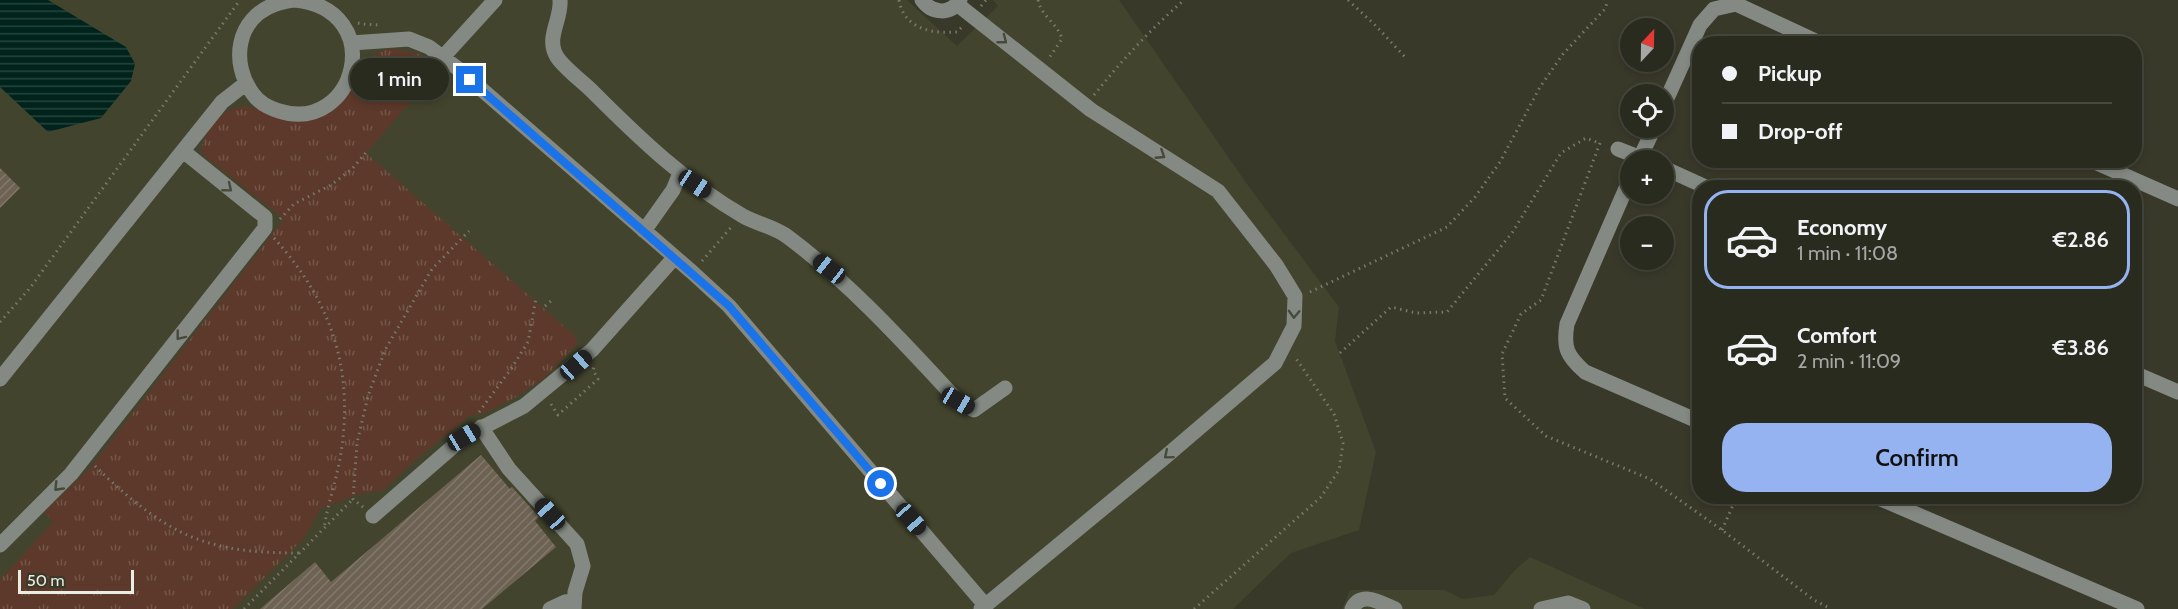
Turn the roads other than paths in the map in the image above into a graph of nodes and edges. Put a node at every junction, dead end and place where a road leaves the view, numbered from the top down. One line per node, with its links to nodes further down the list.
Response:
1 (294, 0): 8 (street); 11 (street)
2 (495, 0): 10 (street)
3 (560, 0): 15 (street)
4 (922, 0): 5 (street)
5 (959, 2): 34 (street, one-way to 34)
6 (1695, 36): 7 (street)
7 (1805, 36)
8 (351, 43): 10 (street); 11 (street)
9 (1692, 43): 12 (street)
10 (443, 57): 22 (street)
11 (245, 84): 13 (street)
12 (1673, 84)
13 (183, 151): 25 (street); 32 (street, one-way to 32)
14 (2108, 168): 17 (street)
15 (680, 173): 22 (street); 26 (street)
16 (1674, 173): 18 (street)
17 (2135, 180)
18 (1692, 181)
19 (2142, 183): 20 (street)
20 (2178, 199)
21 (1620, 202): 28 (street)
22 (644, 231): 23 (street)
23 (674, 258): 29 (street); 34 (street)
24 (2142, 376): 27 (street)
25 (0, 379)
26 (1005, 388)
27 (2178, 392)
28 (1692, 419)
29 (479, 421): 31 (street); 33 (street)
30 (1893, 504): 40 (street)
31 (373, 516)
32 (0, 545)
33 (574, 605): 36 (street)
34 (983, 607)
35 (1547, 608): 39 (street)
36 (550, 609)
37 (1352, 609): 38 (street)
38 (1395, 609)
39 (1582, 609)
40 (2137, 609)

